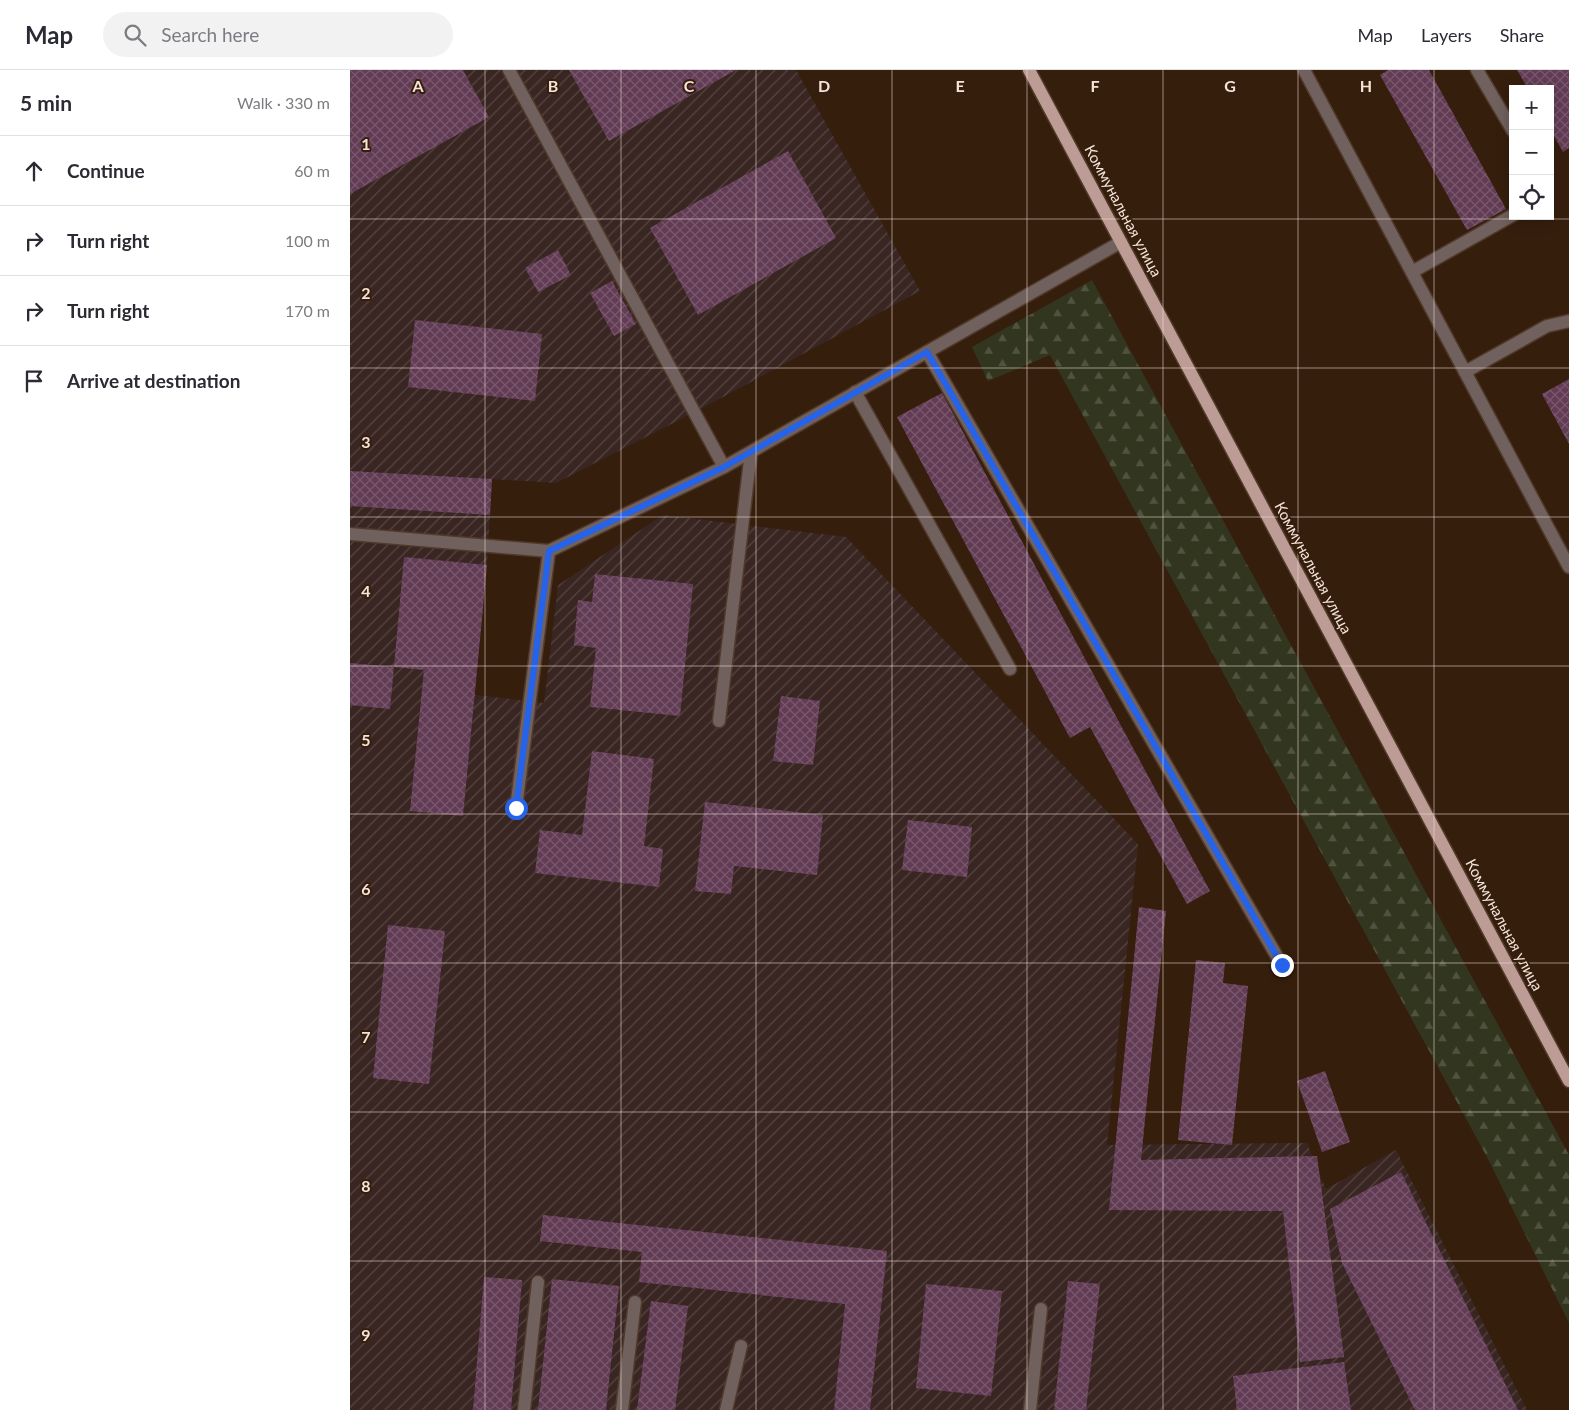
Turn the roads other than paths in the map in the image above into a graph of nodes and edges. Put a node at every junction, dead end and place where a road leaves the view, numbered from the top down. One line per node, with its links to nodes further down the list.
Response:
1 (509, 70): 14 (street)
2 (1029, 70): 7 (main road, Коммунальная улица)
3 (1304, 70): 8 (street)
4 (1477, 70): 5 (street)
5 (1512, 130)
6 (1509, 217): 8 (street)
7 (1121, 242): 10 (street); 22 (main road, Коммунальная улица)
8 (1412, 272): 11 (street)
9 (1569, 321): 11 (street)
10 (927, 352): 12 (street); 21 (street)
11 (1465, 372): 17 (street)
12 (855, 392): 13 (street); 18 (street)
13 (751, 452): 14 (street); 19 (street)
14 (724, 467): 16 (street)
15 (350, 534): 16 (street)
16 (549, 551): 20 (street)
17 (1569, 567)
18 (1010, 669)
19 (719, 722)
20 (516, 808)
21 (1282, 965)
22 (1569, 1081)
23 (538, 1282): 27 (street)
24 (635, 1302): 28 (street)
25 (1041, 1309): 30 (street)
26 (741, 1346): 29 (street)
27 (524, 1410)
28 (622, 1410)
29 (726, 1410)
30 (1030, 1410)

